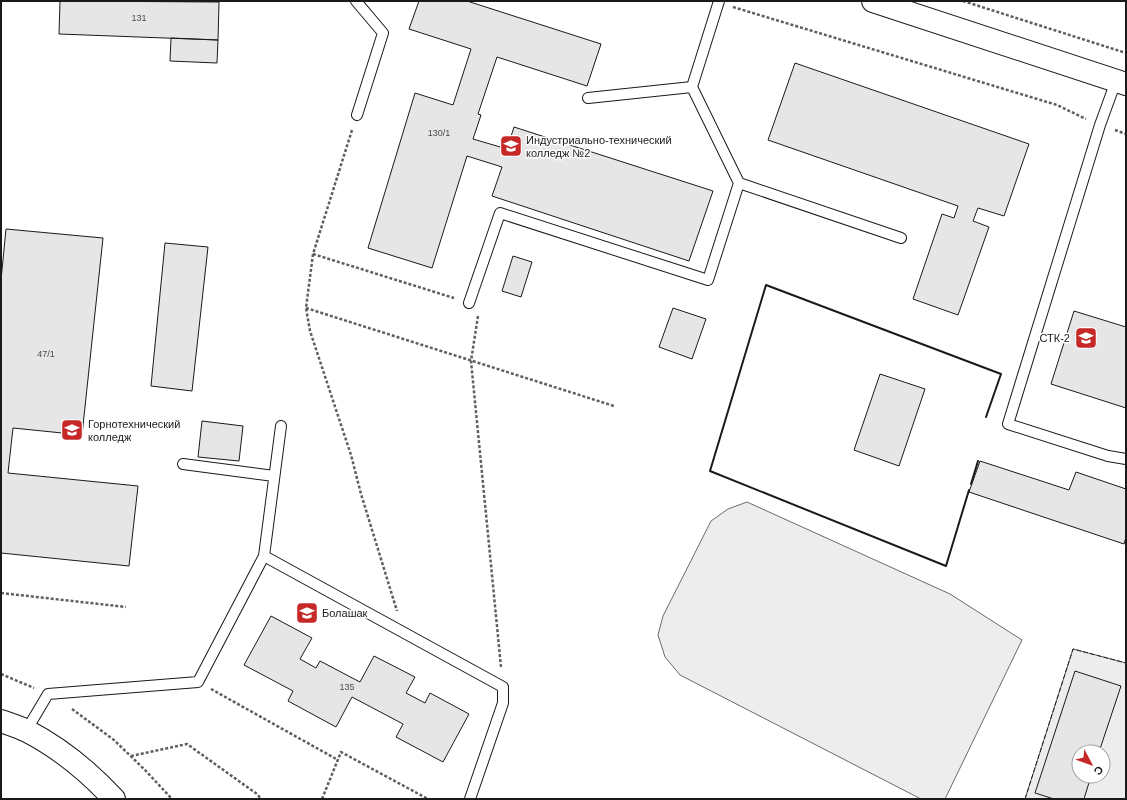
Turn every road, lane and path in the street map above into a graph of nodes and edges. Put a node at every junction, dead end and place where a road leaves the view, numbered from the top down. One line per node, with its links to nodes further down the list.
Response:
1 (356, 1): 9 (lane)
2 (873, 1): 6 (street)
3 (962, 1): 5 (path)
4 (718, 2): 7 (lane); 10 (path)
5 (1126, 53)
6 (1121, 83): 10 (lane)
7 (692, 87): 8 (lane); 12 (lane)
8 (588, 98)
9 (357, 114): 14 (path)
10 (1100, 125): 11 (path); 20 (lane)
11 (1126, 134)
12 (739, 183): 13 (lane); 15 (lane)
13 (901, 238)
14 (313, 254): 15 (path); 16 (path)
15 (468, 303): 17 (path)
16 (306, 308): 17 (path); 26 (path)
17 (471, 361): 18 (path); 29 (path)
18 (614, 406)
19 (281, 426): 22 (lane)
20 (1126, 459)
21 (183, 464): 22 (lane)
22 (274, 476): 23 (lane)
23 (264, 556): 26 (lane); 28 (lane)
24 (1, 593): 25 (path)
25 (126, 607)
26 (404, 632): 29 (lane)
27 (1, 674): 30 (path)
28 (198, 682): 30 (lane); 34 (path)
29 (503, 686): 40 (lane)
30 (48, 694): 32 (lane); 33 (path)
31 (1, 721): 32 (street)
32 (26, 731): 35 (street)
33 (131, 756): 36 (path); 37 (path)
34 (338, 760): 38 (path); 39 (path)
35 (114, 799)
36 (172, 799)
37 (261, 799)
38 (322, 799)
39 (428, 799)
40 (470, 799)

